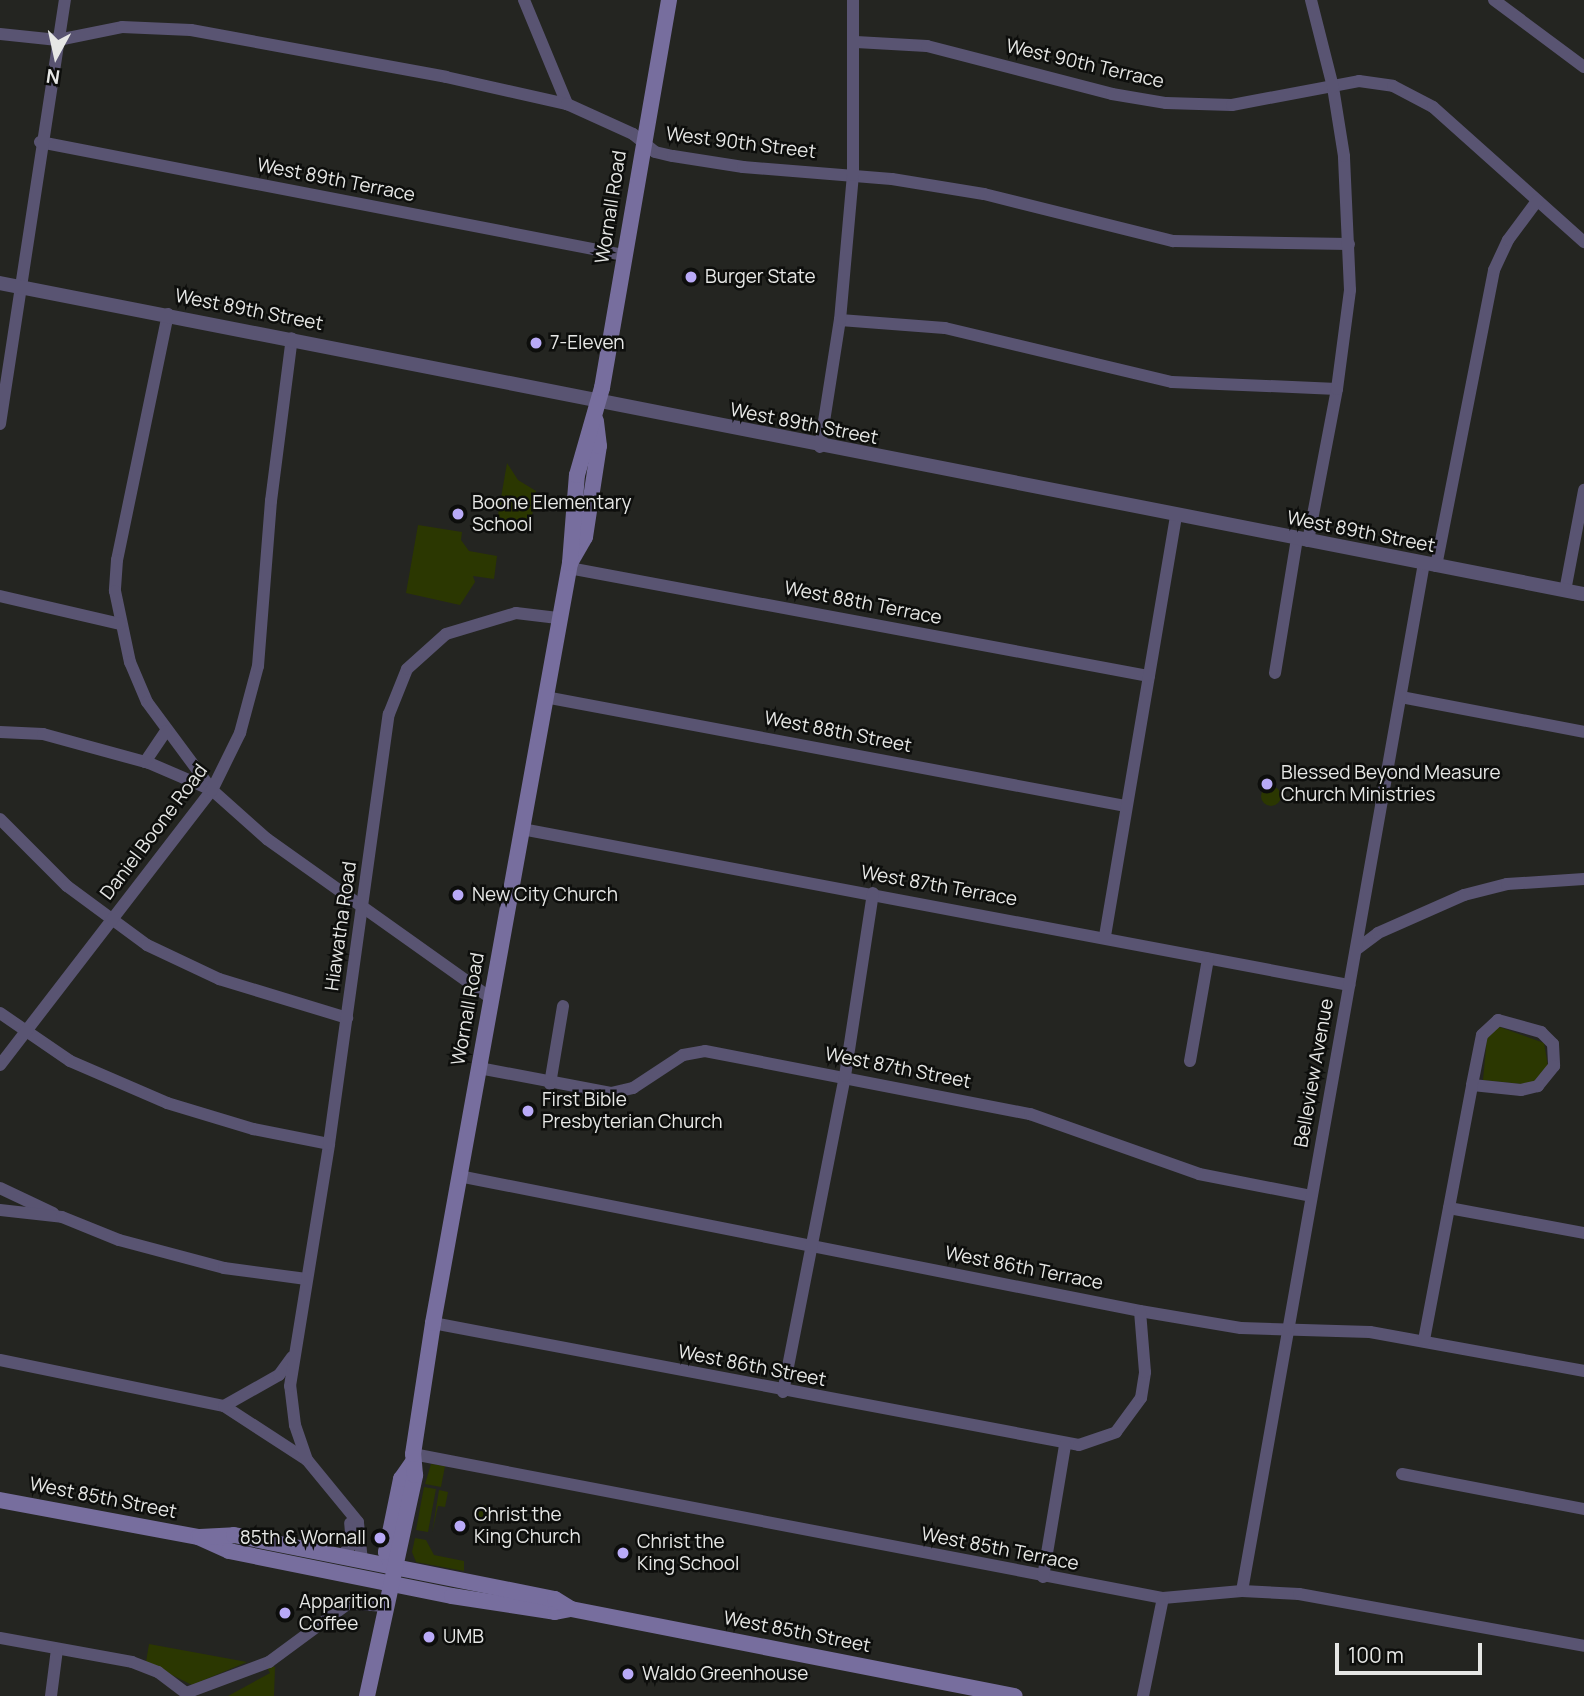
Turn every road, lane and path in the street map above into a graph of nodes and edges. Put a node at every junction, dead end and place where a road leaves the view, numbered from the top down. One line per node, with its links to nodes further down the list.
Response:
1 (65, 0): 8 (street)
2 (524, 0): 12 (street)
3 (669, 0): 14 (main road, Wornall Road)
4 (853, 0): 9 (street)
5 (1311, 0): 11 (street)
6 (1494, 0): 10 (street)
7 (0, 34): 8 (street, West 90th Street)
8 (58, 40): 12 (street, West 90th Street); 13 (street)
9 (856, 42): 11 (street, West 90th Terrace); 15 (street)
10 (1584, 67)
11 (1333, 88): 16 (street, West 90th Terrace); 18 (street)
12 (567, 104): 14 (street, West 90th Street)
13 (40, 142): 19 (street, West 89th Terrace); 21 (street)
14 (643, 142): 15 (street, West 90th Street); 19 (main road, Wornall Road)
15 (853, 175): 18 (street, West 90th Street); 23 (street)
16 (1537, 201): 17 (street, West 90th Terrace); 32 (street, Belleview Avenue)
17 (1584, 242)
18 (1349, 244): 25 (street)
19 (624, 255): 26 (main road, Wornall Road)
20 (0, 283): 21 (street, West 89th Street)
21 (18, 287): 22 (street, West 89th Street); 27 (street)
22 (168, 314): 24 (street, West 89th Street); 38 (street)
23 (840, 320): 25 (street); 28 (street)
24 (292, 338): 26 (street, West 89th Street); 47 (street, Daniel Boone Road)
25 (1337, 389): 31 (street)
26 (599, 403): 28 (street, West 89th Street); 33 (main road, Wornall Road)
27 (0, 424)
28 (820, 447): 30 (street, West 89th Street)
29 (1584, 490): 34 (street)
30 (1176, 516): 31 (street, West 89th Street); 40 (street)
31 (1303, 540): 32 (street, West 89th Street); 39 (street)
32 (1430, 564): 34 (street, West 89th Street); 42 (street, Belleview Avenue)
33 (570, 565): 37 (main road, Wornall Road); 40 (street, West 88th Terrace)
34 (1565, 591): 35 (street, West 89th Street)
35 (1584, 594)
36 (0, 596): 38 (street)
37 (558, 618): 41 (main road, Wornall Road); 53 (street, Hiawatha Road)
38 (120, 624): 43 (street)
39 (1275, 673)
40 (1149, 676): 48 (street)
41 (545, 697): 48 (street, West 88th Street); 50 (main road, Wornall Road)
42 (1401, 697): 45 (street); 56 (street, Belleview Avenue)
43 (166, 731): 46 (street); 47 (street)
44 (0, 732): 46 (street)
45 (1584, 732)
46 (145, 762): 47 (street)
47 (212, 790): 53 (street); 54 (street, Daniel Boone Road)
48 (1125, 806): 55 (street)
49 (0, 820): 54 (street)
50 (522, 829): 52 (street, West 87th Terrace); 59 (main road, Wornall Road)
51 (1584, 879): 56 (street)
52 (873, 893): 55 (street, West 87th Terrace); 67 (street)
53 (363, 907): 59 (street); 62 (street, Hiawatha Road)
54 (111, 921): 62 (street); 63 (street, Daniel Boone Road)
55 (1105, 936): 57 (street, West 87th Terrace)
56 (1357, 950): 58 (street, Belleview Avenue)
57 (1208, 959): 58 (street, West 87th Terrace); 64 (street)
58 (1349, 985): 73 (street, Belleview Avenue)
59 (491, 998): 66 (main road, Wornall Road)
60 (563, 1006): 68 (street)
61 (0, 1013): 63 (street)
62 (347, 1018): 70 (street, Hiawatha Road)
63 (24, 1032): 65 (street, Daniel Boone Road); 70 (street)
64 (1190, 1061)
65 (0, 1065)
66 (479, 1068): 68 (street, West 87th Street); 71 (main road, Wornall Road)
67 (845, 1076): 68 (street, West 87th Street); 73 (street, West 87th Street); 78 (street)
68 (550, 1084)
69 (1472, 1085): 69 (street); 74 (street)
70 (329, 1144): 79 (street, Hiawatha Road)
71 (459, 1176): 78 (street, West 86th Terrace); 81 (main road, Wornall Road)
72 (0, 1188): 76 (street)
73 (1311, 1196): 82 (street, Belleview Avenue)
74 (1449, 1208): 77 (street); 83 (street)
75 (0, 1210): 76 (street)
76 (62, 1217): 79 (street)
77 (1584, 1233)
78 (812, 1245): 80 (street, West 86th Terrace); 87 (street)
79 (306, 1279): 84 (street, Hiawatha Road)
80 (1140, 1311): 82 (street, West 86th Terrace); 89 (street, West 86th Street)
81 (433, 1323): 87 (street, West 86th Street); 90 (main road, Wornall Road)
82 (1287, 1331): 83 (street, West 86th Terrace); 101 (street, Belleview Avenue)
83 (1424, 1340): 86 (street, West 86th Terrace)
84 (292, 1357): 88 (street); 91 (street, Hiawatha Road)
85 (0, 1360): 88 (street)
86 (1584, 1371)
87 (783, 1392): 89 (street, West 86th Street)
88 (224, 1406): 91 (street)
89 (1065, 1445): 100 (street)
90 (412, 1458): 99 (main road, Wornall Road); 100 (street, West 85th Terrace)
91 (307, 1461): 95 (street, Hiawatha Road)
92 (1402, 1474): 94 (street)
93 (0, 1500): 96 (main road, West 85th Street)
94 (1584, 1509)
95 (349, 1515): 97 (street); 98 (street, Hiawatha Road)
96 (198, 1537): 97 (main road, West 85th Street); 99 (main road, West 85th Street)
97 (341, 1557): 98 (main road, West 85th Street)
98 (362, 1561): 99 (main road, West 85th Street)
99 (391, 1575): 103 (main road, Wornall Road); 107 (main road, West 85th Street)
100 (1042, 1577): 102 (street, West 85th Terrace)
101 (1242, 1591): 102 (street, West 85th Terrace); 105 (street, West 85th Terrace)
102 (1163, 1598): 112 (street)
103 (383, 1606): 108 (street); 110 (main road, Wornall Road)
104 (0, 1638): 106 (street)
105 (1584, 1646)
106 (57, 1648): 108 (street); 109 (street)
107 (974, 1692): 111 (main road, West 85th Street)
108 (187, 1694)
109 (51, 1696)
110 (367, 1696)
111 (1015, 1696)
112 (1143, 1696)

